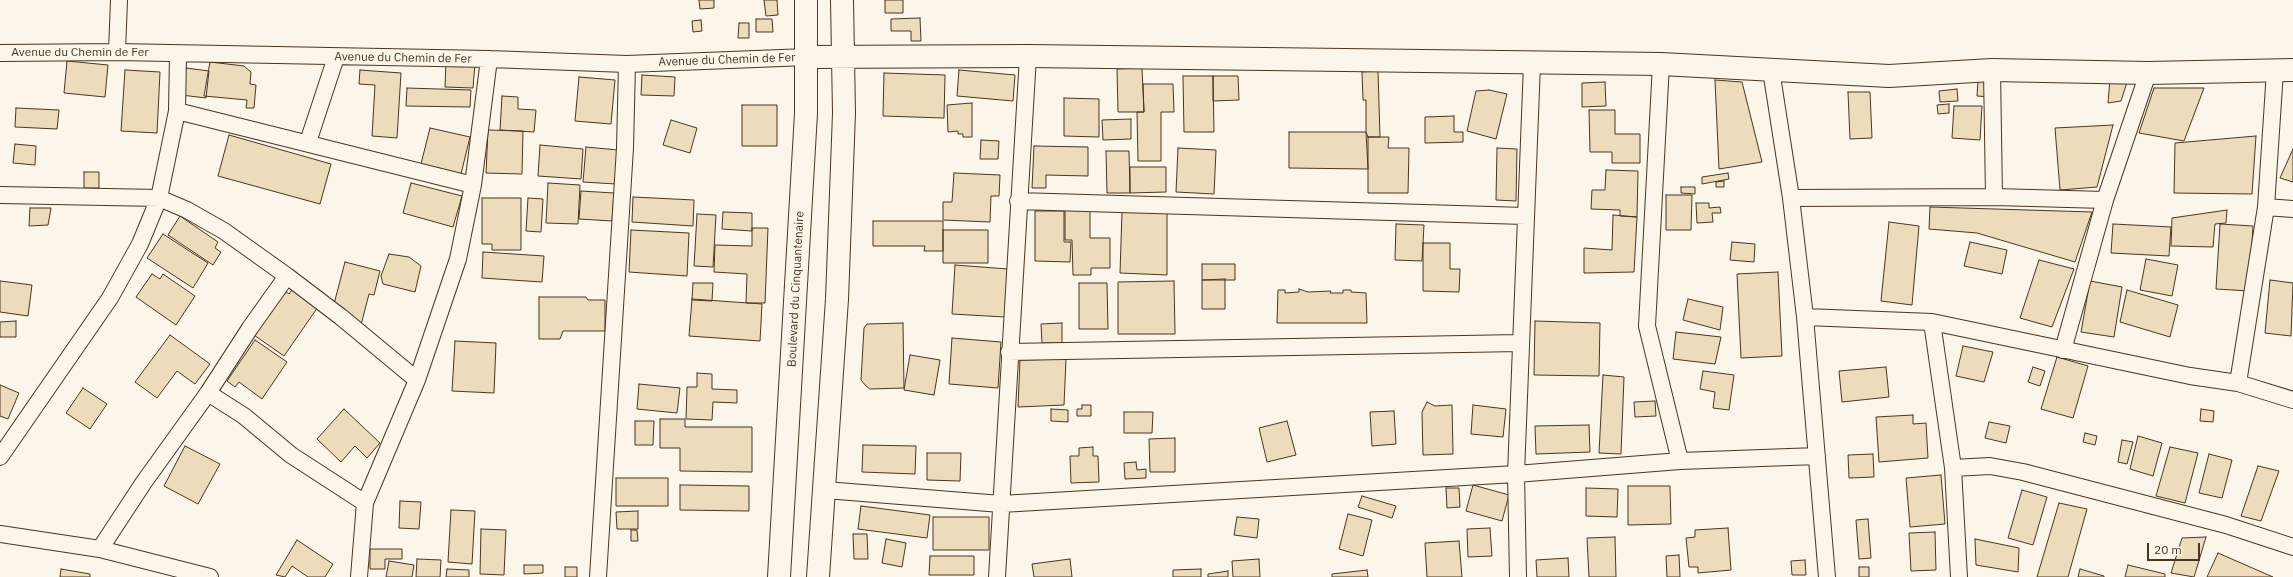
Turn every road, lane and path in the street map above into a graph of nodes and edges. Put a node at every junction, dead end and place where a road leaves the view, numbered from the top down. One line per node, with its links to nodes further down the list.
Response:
1 (119, 0): 4 (street)
2 (806, 0): 9 (street, Boulevard du Cinquantenaire)
3 (842, 0): 10 (street)
4 (117, 52): 5 (street, Avenue du Chemin de Fer); 6 (street, Avenue du Chemin de Fer)
5 (0, 53)
6 (178, 55): 8 (street, Avenue du Chemin de Fer); 19 (street)
7 (1028, 56): 10 (street); 13 (street); 27 (street)
8 (336, 57): 11 (street, Avenue du Chemin de Fer); 20 (street)
9 (807, 57): 10 (street); 12 (street, Avenue du Chemin de Fer); 55 (street, Boulevard du Cinquantenaire)
10 (844, 58): 46 (street)
11 (489, 59): 12 (street, Avenue du Chemin de Fer); 21 (street)
12 (627, 64): 54 (street)
13 (1532, 64): 14 (street); 30 (street)
14 (1660, 64): 15 (street); 43 (street)
15 (1771, 70): 16 (street); 25 (street)
16 (1992, 70): 18 (street); 23 (street)
17 (2284, 71): 18 (street); 28 (street)
18 (2148, 73): 26 (street)
19 (176, 111): 20 (street); 24 (street)
20 (308, 142): 21 (street)
21 (474, 185): 37 (street)
22 (0, 195): 24 (street)
23 (1994, 197): 25 (street); 26 (street)
24 (159, 198): 31 (street); 42 (street)
25 (1791, 198): 32 (street)
26 (2105, 200): 35 (street)
27 (1018, 201): 30 (street); 36 (street)
28 (2266, 207): 29 (street); 38 (street)
29 (2293, 209)
30 (1525, 216): 34 (street)
31 (287, 276): 37 (street); 39 (street)
32 (1806, 317): 33 (street); 41 (street)
33 (1932, 322): 35 (street); 44 (street)
34 (1520, 343): 36 (street); 45 (street)
35 (2063, 350): 38 (street)
36 (1009, 352): 48 (street)
37 (417, 380): 47 (street)
38 (2238, 384): 40 (street)
39 (208, 393): 47 (street); 51 (street)
40 (2293, 400)
41 (1816, 456): 43 (street); 59 (street)
42 (0, 457)
43 (1680, 461): 45 (street)
44 (1953, 468): 50 (street); 60 (street)
45 (1516, 474): 48 (street); 58 (street)
46 (825, 490): 48 (street); 56 (street)
47 (365, 503): 53 (street)
48 (1001, 504): 57 (street)
49 (0, 534): 51 (street)
50 (2293, 547)
51 (100, 549): 52 (street)
52 (210, 577)
53 (359, 577)
54 (598, 577)
55 (779, 577)
56 (818, 577)
57 (997, 577)
58 (1518, 577)
59 (1827, 577)
60 (1959, 577)

